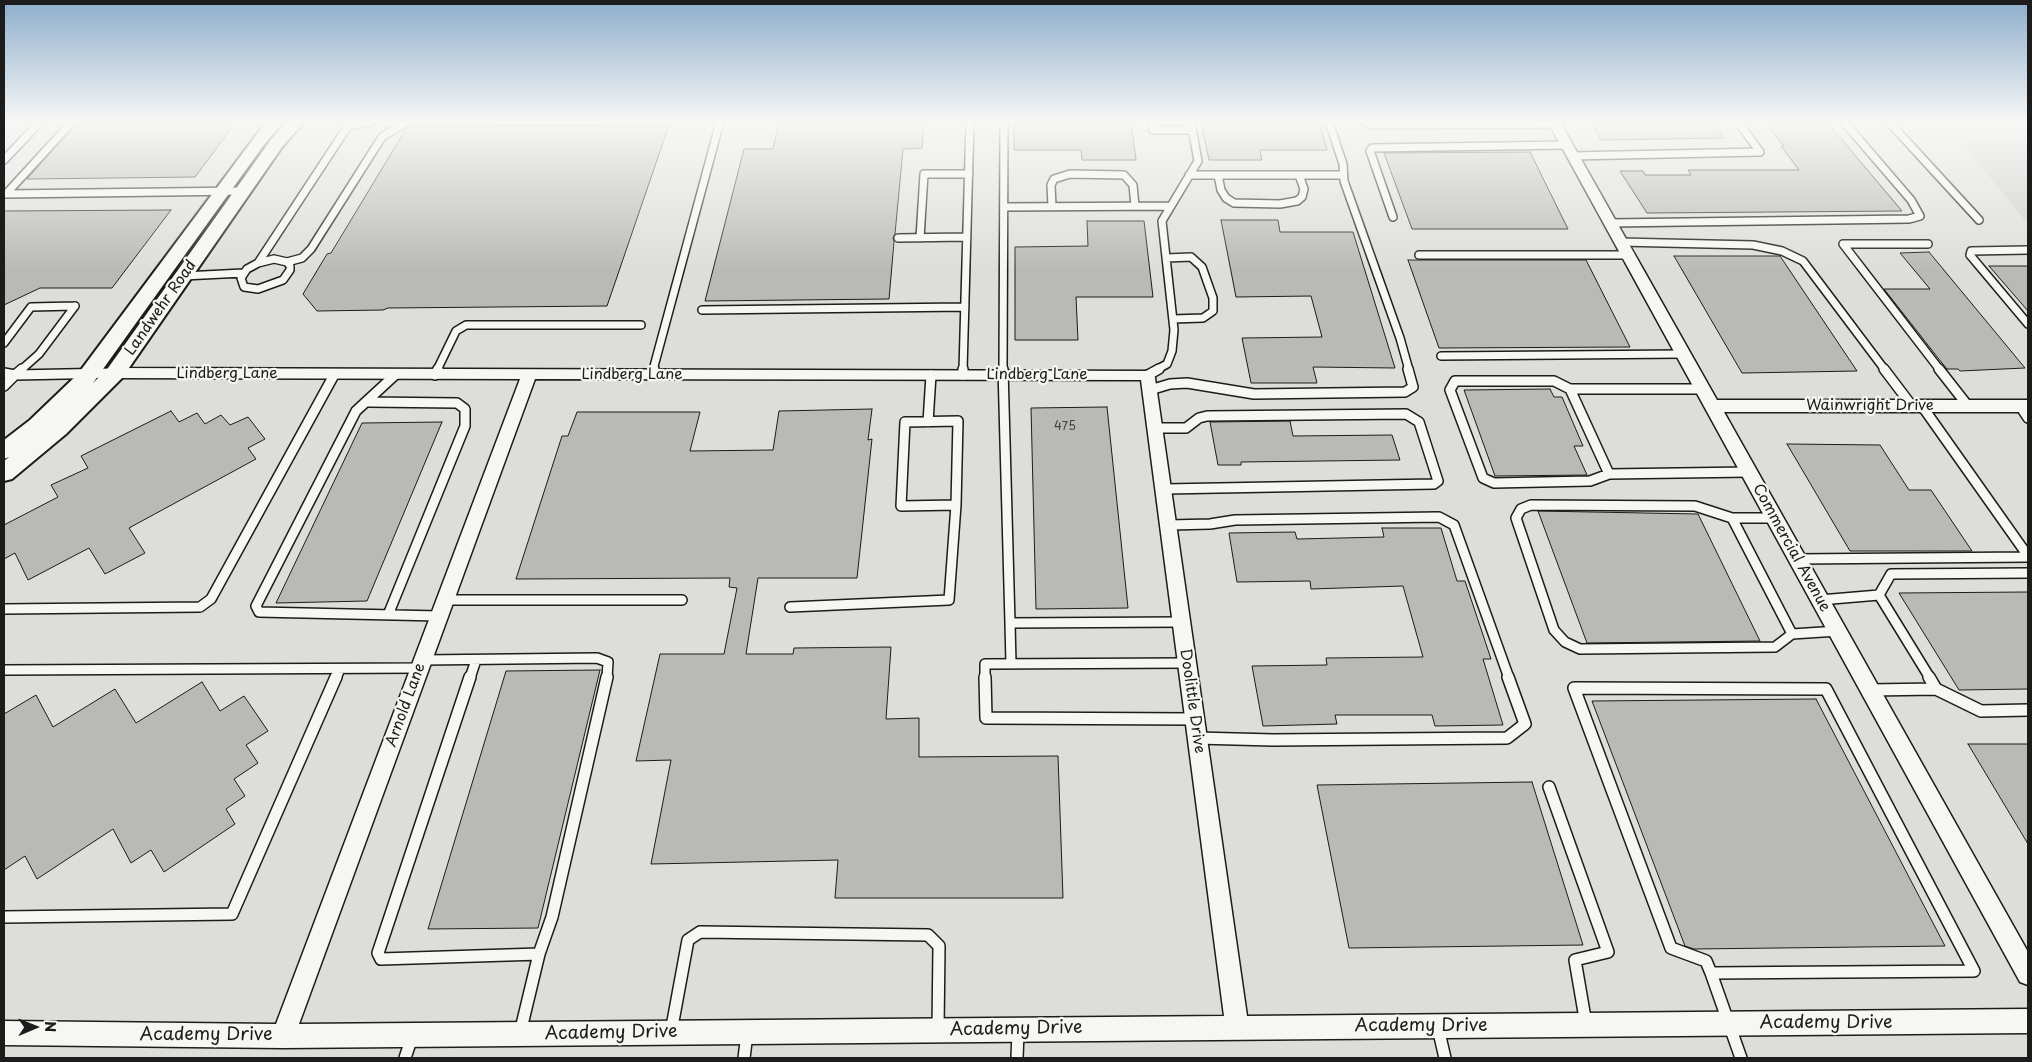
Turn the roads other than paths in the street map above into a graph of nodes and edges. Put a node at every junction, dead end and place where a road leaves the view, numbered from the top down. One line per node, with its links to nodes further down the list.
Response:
1 (27, 172): 19 (lane)
2 (236, 172): 19 (street, Landwehr Road)
3 (257, 172): 20 (street, Landwehr Road)
4 (318, 172): 37 (lane)
5 (360, 172): 36 (lane)
6 (707, 172): 56 (lane)
7 (1004, 172): 24 (lane)
8 (1192, 172): 18 (lane)
9 (1343, 172): 17 (lane)
10 (1377, 172): 25 (lane)
11 (1581, 172): 27 (street, Commercial Avenue)
12 (1887, 172): 27 (lane)
13 (1934, 172): 26 (lane)
14 (969, 174): 28 (lane); 30 (lane)
15 (1218, 175): 16 (lane); 16 (lane); 18 (lane)
16 (1299, 175): 17 (lane)
17 (1343, 175): 60 (lane)
18 (1190, 176): 23 (lane)
19 (222, 191): 20 (lane); 49 (street, Landwehr Road)
20 (243, 191): 39 (street, Landwehr Road)
21 (1052, 206): 22 (lane); 22 (lane); 24 (lane)
22 (1135, 206): 23 (lane)
23 (1171, 206): 35 (lane)
24 (1004, 207): 58 (lane)
25 (1393, 217)
26 (1978, 220)
27 (1610, 223): 32 (street, Commercial Avenue)
28 (967, 237): 30 (lane); 40 (lane)
29 (898, 238): 30 (lane)
30 (920, 238)
31 (1928, 244): 67 (lane)
32 (1623, 248): 34 (lane); 46 (street, Commercial Avenue); 66 (lane)
33 (2028, 250): 43 (lane)
34 (1419, 255)
35 (1166, 258): 42 (lane); 42 (lane)
36 (287, 262): 37 (lane); 38 (lane)
37 (258, 263): 38 (lane)
38 (243, 273): 39 (lane)
39 (184, 276): 50 (street, Landwehr Road)
40 (965, 307): 41 (lane); 57 (lane)
41 (702, 310)
42 (1173, 319): 60 (lane)
43 (2028, 324)
44 (641, 325): 54 (lane)
45 (4, 343): 51 (lane)
46 (1683, 354): 47 (lane); 63 (street, Commercial Avenue)
47 (1442, 356)
48 (4, 372): 51 (lane)
49 (90, 372): 50 (lane); 51 (lane); 71 (street, Landwehr Road)
50 (116, 373): 52 (street, Lindberg Lane); 73 (street, Landwehr Road)
51 (16, 375): 61 (lane)
52 (334, 375): 53 (street, Lindberg Lane); 88 (lane)
53 (395, 375): 54 (street, Lindberg Lane); 64 (lane)
54 (436, 375): 55 (street, Lindberg Lane)
55 (529, 375): 56 (street, Lindberg Lane); 87 (street, Arnold Lane)
56 (652, 375): 59 (street, Lindberg Lane)
57 (963, 375): 58 (street, Lindberg Lane); 59 (street, Lindberg Lane)
58 (1003, 375): 60 (street, Lindberg Lane); 91 (lane)
59 (931, 376): 69 (lane)
60 (1149, 383): 70 (street, Doolittle Drive)
61 (4, 386)
62 (1570, 389): 63 (lane); 74 (lane); 74 (lane)
63 (1703, 389): 65 (street, Commercial Avenue)
64 (369, 402): 89 (lane); 89 (lane)
65 (1712, 406): 66 (street, Wainwright Drive); 72 (street, Commercial Avenue)
66 (1917, 406): 67 (street, Wainwright Drive); 80 (lane)
67 (1968, 406): 68 (street, Wainwright Drive)
68 (2025, 410)
69 (928, 422): 76 (lane); 76 (lane)
70 (1156, 428): 75 (street, Doolittle Drive); 75 (lane)
71 (4, 451)
72 (1749, 472): 74 (lane); 78 (street, Commercial Avenue)
73 (4, 473)
74 (1609, 474)
75 (1165, 489): 79 (street, Doolittle Drive)
76 (956, 505): 86 (lane)
77 (1732, 518): 78 (lane); 93 (lane); 93 (lane)
78 (1774, 518): 81 (street, Commercial Avenue)
79 (1170, 525): 90 (street, Doolittle Drive); 103 (lane)
80 (2028, 556): 81 (lane)
81 (1798, 559): 85 (street, Commercial Avenue)
82 (2028, 573): 83 (lane)
83 (1879, 595): 85 (lane); 100 (lane)
84 (682, 600): 87 (lane)
85 (1820, 600): 92 (street, Commercial Avenue)
86 (790, 607)
87 (442, 608): 89 (lane); 96 (street, Arnold Lane)
88 (4, 609)
89 (388, 615)
90 (1182, 622): 91 (lane); 95 (street, Doolittle Drive)
91 (1010, 623): 97 (lane)
92 (1838, 631): 93 (lane); 101 (street, Commercial Avenue)
93 (1792, 634)
94 (476, 660): 96 (lane); 106 (lane); 106 (lane)
95 (1187, 663): 97 (lane); 103 (street, Doolittle Drive)
96 (421, 664): 98 (lane); 121 (street, Arnold Lane)
97 (1011, 664): 103 (lane)
98 (340, 669): 99 (lane); 105 (lane)
99 (4, 670)
100 (1936, 689): 101 (lane); 102 (lane)
101 (1870, 690): 108 (street, Commercial Avenue)
102 (2028, 710)
103 (1196, 728): 113 (street, Doolittle Drive)
104 (1549, 787): 110 (lane)
105 (4, 917)
106 (538, 954): 120 (lane)
107 (1711, 974): 107 (lane); 111 (lane)
108 (2028, 974)
109 (2028, 1021): 111 (street, Academy Drive)
110 (1586, 1024): 111 (street, Academy Drive); 112 (street, Academy Drive)
111 (1728, 1024): 126 (lane)
112 (1437, 1026): 113 (street, Academy Drive); 125 (lane)
113 (1236, 1027): 114 (street, Academy Drive)
114 (1018, 1029): 115 (street, Academy Drive); 124 (lane)
115 (938, 1030): 116 (street, Academy Drive); 117 (lane)
116 (748, 1031): 117 (street, Academy Drive); 123 (lane)
117 (671, 1032): 120 (street, Academy Drive)
118 (4, 1034): 121 (street, Academy Drive)
119 (412, 1034): 120 (street, Academy Drive); 121 (street, Academy Drive); 122 (lane)
120 (520, 1034)
121 (283, 1036)
122 (405, 1058)
123 (744, 1058)
124 (1017, 1058)
125 (1444, 1058)
126 (1741, 1058)

